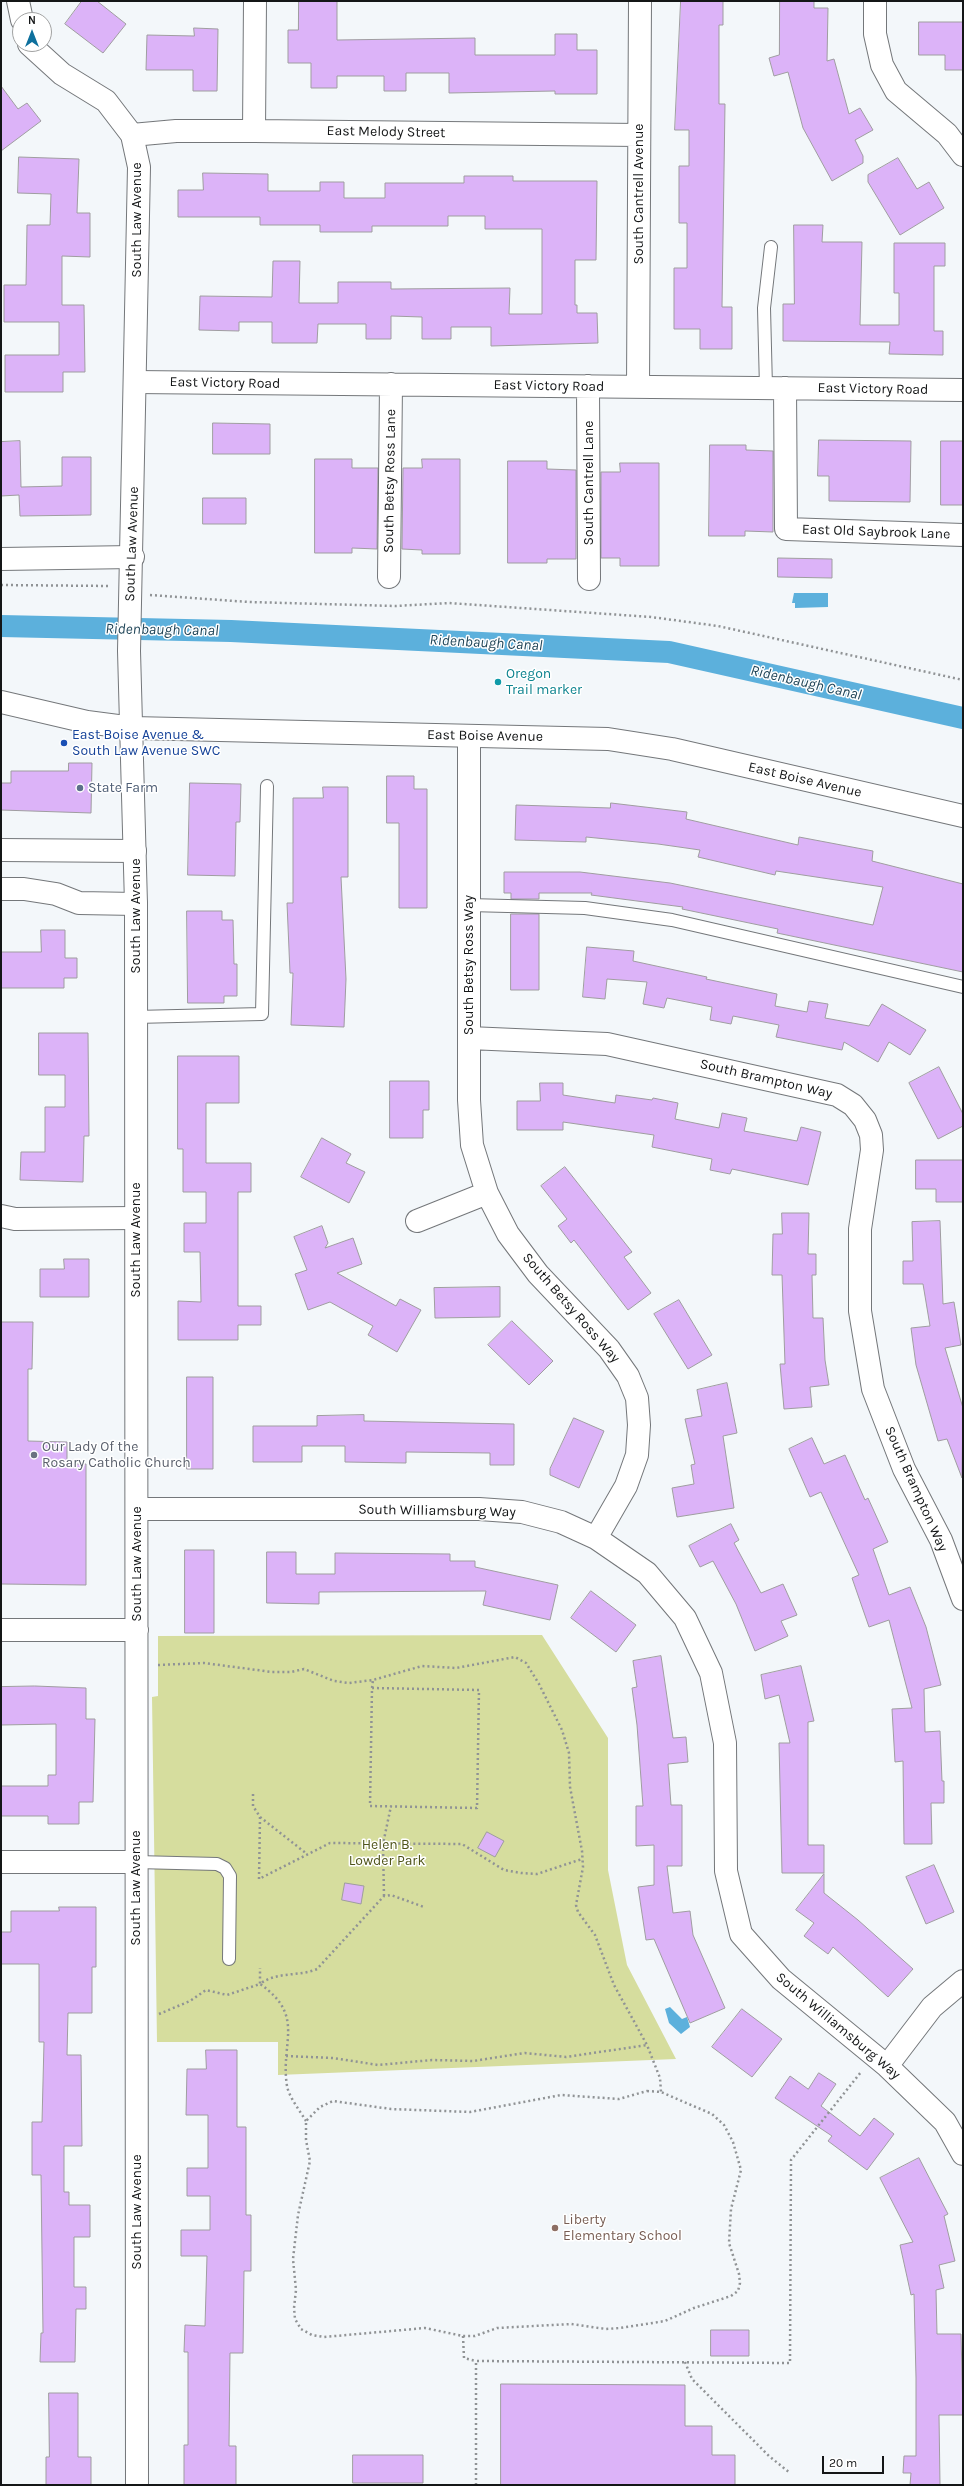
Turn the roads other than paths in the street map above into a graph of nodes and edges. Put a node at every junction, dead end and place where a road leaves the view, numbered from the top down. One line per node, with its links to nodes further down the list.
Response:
1 (18, 1): 5 (street)
2 (255, 1): 7 (street)
3 (640, 1): 9 (street, South Cantrell Avenue)
4 (875, 1): 10 (street)
5 (20, 12)
6 (38, 52): 8 (street, South Law Avenue)
7 (254, 131): 8 (street, East Melody Street); 9 (street, East Melody Street)
8 (132, 135): 12 (street, South Law Avenue)
9 (639, 135): 15 (street, South Cantrell Avenue)
10 (963, 155)
11 (771, 247): 16 (lane)
12 (135, 382): 13 (street, East Victory Road); 19 (street, South Law Avenue)
13 (391, 384): 14 (street, East Victory Road); 21 (street, South Betsy Ross Lane)
14 (588, 386): 15 (street, East Victory Road); 22 (street, South Cantrell Lane)
15 (638, 387): 16 (street, East Victory Road)
16 (776, 388): 17 (street, East Victory Road); 18 (street, East Old Saybrook Lane)
17 (963, 390)
18 (963, 535)
19 (133, 557): 20 (street); 24 (street, South Law Avenue)
20 (1, 559)
21 (389, 577)
22 (589, 579)
23 (1, 702): 24 (street, East Boise Avenue)
24 (133, 728): 25 (street, East Boise Avenue); 29 (street, South Law Avenue)
25 (469, 736): 27 (street, East Boise Avenue); 32 (street, South Betsy Ross Way)
26 (267, 786): 34 (lane)
27 (963, 816)
28 (1, 850): 29 (street)
29 (136, 851): 31 (street, South Law Avenue)
30 (1, 889): 31 (street)
31 (136, 904): 34 (street, South Law Avenue)
32 (469, 905): 33 (lane); 35 (street, South Betsy Ross Way)
33 (963, 987)
34 (136, 1017): 38 (street, South Law Avenue)
35 (469, 1038): 36 (street, South Betsy Ross Way); 42 (street, South Brampton Way)
36 (487, 1193): 39 (street); 41 (street, South Betsy Ross Way)
37 (1, 1216): 38 (street)
38 (136, 1218): 40 (street, South Law Avenue)
39 (417, 1220)
40 (137, 1509): 41 (street, South Williamsburg Way); 44 (street, South Law Avenue)
41 (596, 1538): 49 (street, South Williamsburg Way)
42 (963, 1599)
43 (1, 1630): 44 (street)
44 (137, 1630): 46 (street, South Law Avenue)
45 (1, 1862): 46 (street)
46 (136, 1862): 47 (lane); 51 (street, South Law Avenue)
47 (229, 1959)
48 (963, 1981): 49 (street)
49 (887, 2066): 50 (street, South Williamsburg Way)
50 (963, 2154)
51 (137, 2485)

